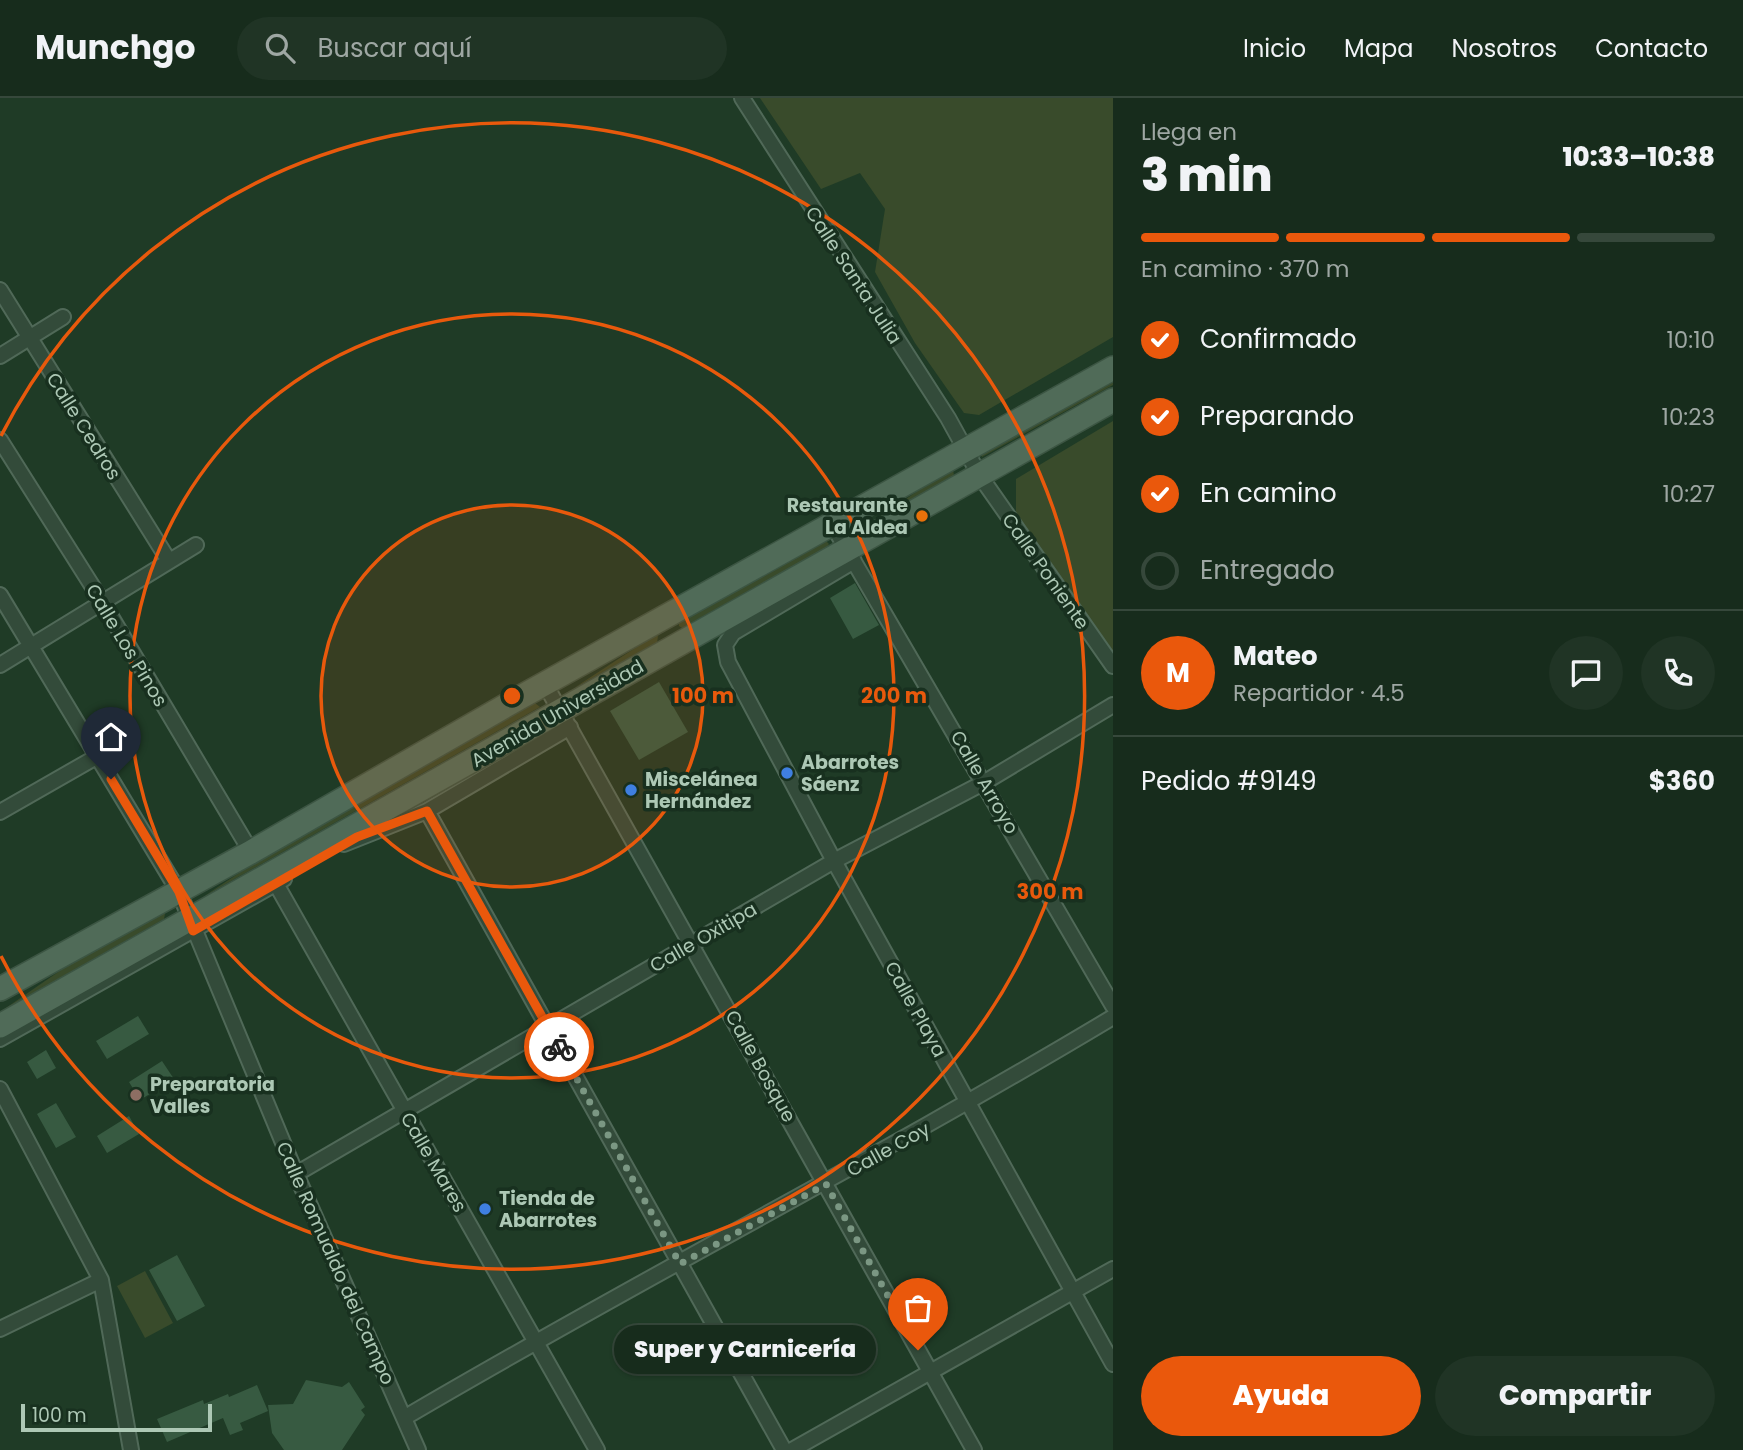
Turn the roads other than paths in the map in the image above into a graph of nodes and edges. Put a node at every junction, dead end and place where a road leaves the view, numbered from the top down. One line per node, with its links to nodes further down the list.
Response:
1 (742, 98): 9 (street, Calle Santa Julia)
2 (0, 290): 4 (street, Calle Cedros)
3 (62, 317): 4 (street)
4 (29, 338): 5 (street); 14 (street, Calle Cedros)
5 (0, 356)
6 (1113, 368): 9 (main road, Avenida Universidad)
7 (1113, 400): 10 (main road, Avenida Universidad)
8 (0, 440): 16 (street, Calle Los Pinos)
9 (966, 451): 10 (street, Calle Santa Julia); 11 (main road, Avenida Universidad)
10 (979, 477): 13 (main road, Avenida Universidad); 19 (street, Calle Poniente)
11 (832, 524): 13 (street, Calle Arroyo); 20 (main road, Avenida Universidad)
12 (196, 545): 14 (street)
13 (851, 556): 22 (main road, Avenida Universidad); 24 (street, Calle Arroyo); 28 (street, Calle Playa)
14 (169, 561): 16 (street)
15 (0, 595): 17 (street, Calle Romualdo del Campo)
16 (103, 603): 17 (street); 27 (street, Calle Los Pinos)
17 (30, 648): 18 (street); 23 (street, Calle Romualdo del Campo)
18 (0, 665)
19 (1113, 666)
20 (545, 684): 22 (street, Calle Bosque); 27 (main road, Avenida Universidad)
21 (1113, 705): 24 (street, Calle Oxitipa)
22 (566, 719): 25 (street); 29 (main road, Avenida Universidad); 32 (street, Calle Bosque)
23 (98, 756): 26 (street); 30 (street, Calle Romualdo del Campo)
24 (985, 782): 28 (street, Calle Oxitipa); 34 (street, Calle Arroyo)
25 (427, 811): 29 (street); 37 (street)
26 (0, 812)
27 (251, 852): 30 (main road, Avenida Universidad)
28 (834, 861): 32 (street, Calle Oxitipa); 40 (street, Calle Playa)
29 (273, 880): 31 (main road, Avenida Universidad); 41 (street, Calle Mares)
30 (179, 892): 31 (street, Calle Romualdo del Campo); 33 (main road, Avenida Universidad)
31 (191, 926): 36 (main road, Avenida Universidad); 38 (street); 42 (street, Calle Romualdo del Campo)
32 (692, 943): 37 (street, Calle Oxitipa); 43 (street, Calle Bosque)
33 (0, 989)
34 (1113, 1006)
35 (1113, 1017): 40 (street, Calle Coy)
36 (0, 1026)
37 (547, 1027): 41 (street, Calle Oxitipa); 44 (street)
38 (0, 1039)
39 (0, 1089): 46 (street)
40 (968, 1104): 43 (street, Calle Coy); 47 (street, Calle Playa)
41 (405, 1111): 42 (street, Calle Oxitipa); 49 (street, Calle Mares)
42 (296, 1174): 52 (street, Calle Romualdo del Campo)
43 (826, 1184): 44 (street, Calle Coy); 51 (street, Calle Bosque)
44 (680, 1264): 49 (street, Calle Coy); 56 (street)
45 (1113, 1269): 47 (street)
46 (101, 1280): 48 (street); 53 (street)
47 (1073, 1292): 50 (street, Calle Playa); 51 (street)
48 (0, 1329)
49 (536, 1340): 52 (street, Calle Coy); 55 (street, Calle Mares)
50 (1113, 1364)
51 (931, 1374): 57 (street); 58 (street, Calle Bosque)
52 (404, 1418): 54 (street, Calle Romualdo del Campo)
53 (131, 1450)
54 (418, 1450)
55 (597, 1450)
56 (784, 1450)
57 (792, 1450)
58 (974, 1450)

